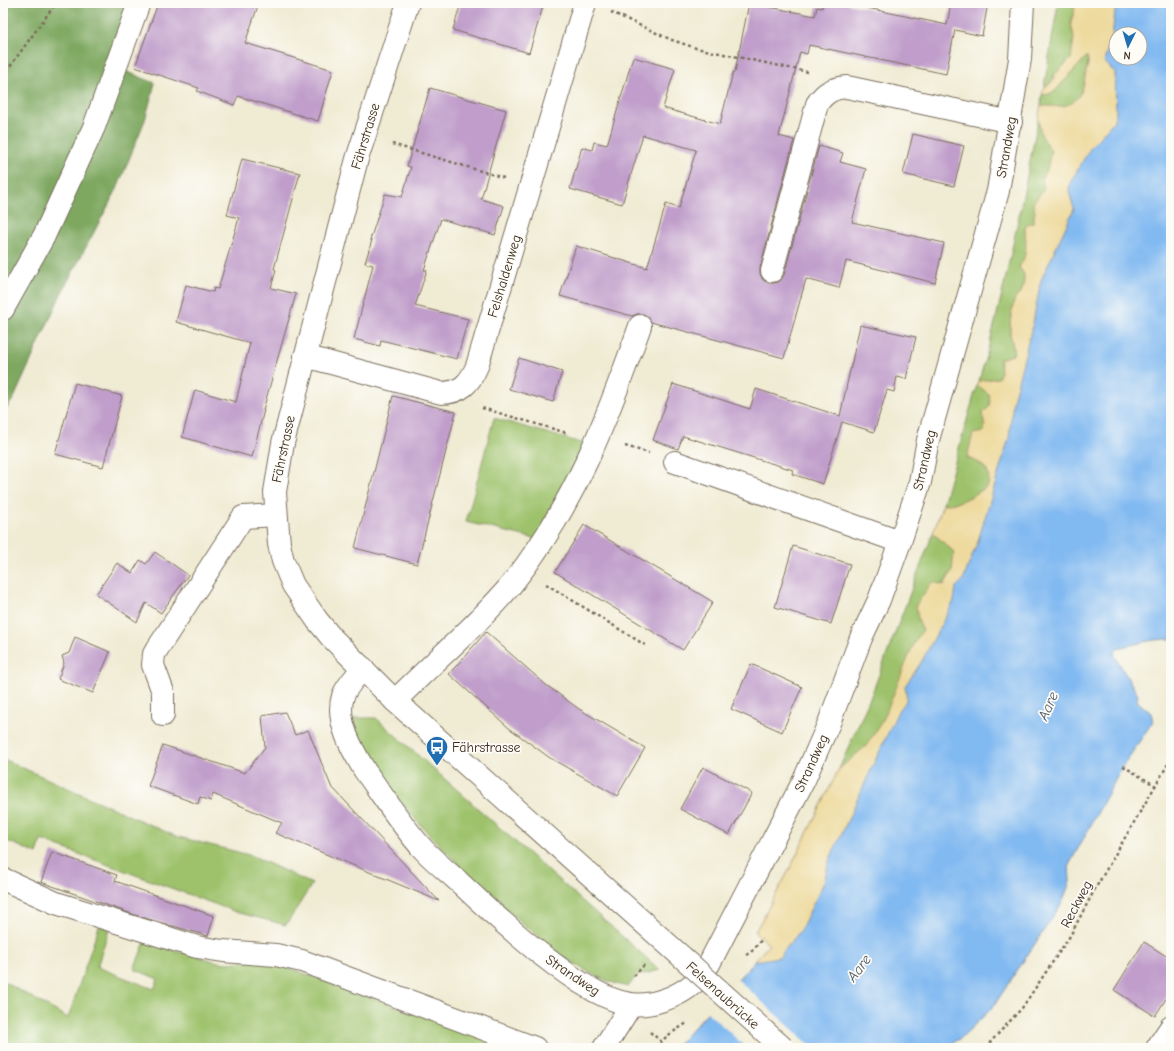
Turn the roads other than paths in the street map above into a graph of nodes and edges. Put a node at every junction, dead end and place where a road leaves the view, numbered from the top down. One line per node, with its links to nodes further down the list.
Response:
1 (139, 3): 7 (street)
2 (408, 3): 9 (street, Fährstrasse)
3 (585, 3): 9 (street, Felshaldenweg)
4 (1023, 3): 5 (street, Strandweg)
5 (1011, 122): 6 (street); 12 (street, Strandweg)
6 (772, 271)
7 (3, 309)
8 (640, 326): 14 (street)
9 (305, 356): 11 (street, Fährstrasse)
10 (675, 462): 12 (street)
11 (276, 515): 13 (street, Fährstrasse); 15 (street)
12 (900, 542): 18 (street, Strandweg)
13 (363, 668): 14 (street, Fährstrasse); 18 (street, Strandweg)
14 (395, 701): 17 (street, Fährstrasse)
15 (163, 715)
16 (3, 879): 20 (street)
17 (682, 957): 22 (street, Felsenaubrücke, bridge)
18 (630, 1005): 21 (street)
19 (1171, 1028): 23 (street)
20 (535, 1048)
21 (604, 1048)
22 (783, 1048)
23 (1157, 1048)

